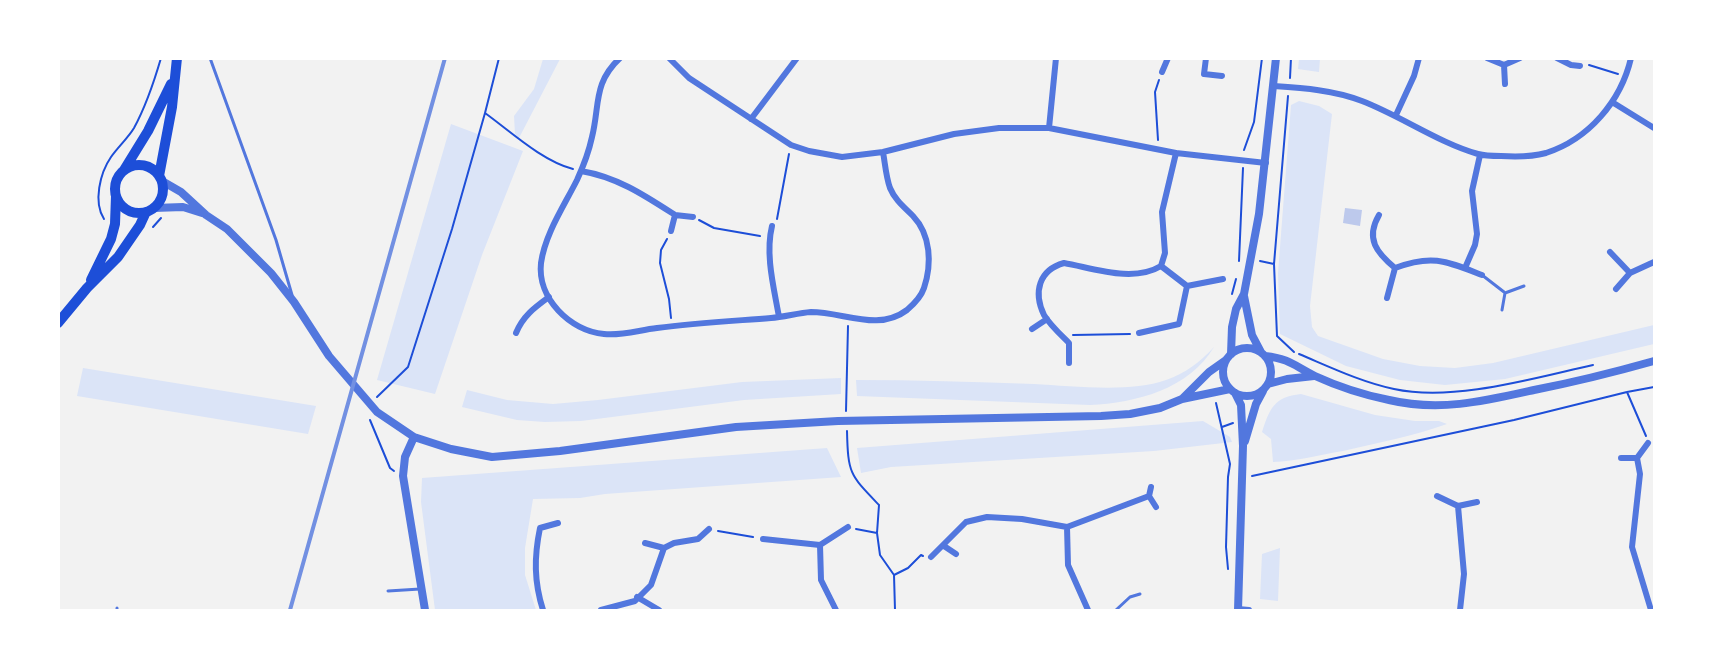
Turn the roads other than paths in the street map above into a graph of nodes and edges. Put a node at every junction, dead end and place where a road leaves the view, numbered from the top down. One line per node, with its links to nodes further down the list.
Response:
1 (177, 58): 18 (highway)
2 (210, 58): 58 (lane)
3 (620, 58): 32 (street)
4 (669, 58): 24 (street)
5 (798, 58): 24 (street)
6 (1056, 58): 25 (street)
7 (1168, 58): 17 (street)
8 (1206, 58): 19 (street)
9 (1275, 58): 21 (street)
10 (1419, 58): 23 (street)
11 (1487, 58): 15 (street)
12 (1520, 58): 15 (street)
13 (1557, 58): 16 (street)
14 (1631, 58): 22 (street)
15 (1504, 65): 20 (street)
16 (1580, 66)
17 (1162, 72)
18 (175, 76): 31 (highway); 33 (highway)
19 (1222, 76)
20 (1505, 84)
21 (1273, 86): 23 (street); 30 (street)
22 (1612, 102): 26 (street); 29 (street)
23 (1396, 115): 29 (street)
24 (751, 119): 27 (street)
25 (1049, 128): 27 (street); 28 (street)
26 (1654, 128)
27 (883, 152): 60 (street)
28 (1176, 153): 30 (street); 44 (street)
29 (1480, 155): 46 (street)
30 (1266, 163): 55 (street)
31 (123, 171): 33 (highway); 34 (highway)
32 (581, 171): 36 (street); 56 (street)
33 (160, 178): 35 (highway); 37 (street)
34 (116, 196): 35 (highway); 52 (highway)
35 (150, 210): 37 (street); 52 (highway)
36 (675, 214): 39 (street); 41 (street)
37 (206, 215): 58 (street)
38 (1379, 215): 45 (street)
39 (693, 217)
40 (772, 226): 60 (street)
41 (671, 231)
42 (1610, 252): 47 (street)
43 (1654, 262): 47 (street)
44 (1161, 266): 50 (street); 61 (street)
45 (1395, 268): 46 (street); 57 (street)
46 (1465, 268): 48 (street)
47 (1630, 273): 53 (street)
48 (1482, 275): 54 (lane)
49 (1223, 279): 50 (street)
50 (1187, 286): 65 (street)
51 (1524, 286): 54 (lane)
52 (87, 288): 62 (highway)
53 (1616, 289)
54 (1505, 293): 59 (lane)
55 (1244, 294): 66 (street); 67 (street)
56 (549, 297): 60 (street); 64 (street)
57 (1387, 298)
58 (294, 302): 74 (street)
59 (1502, 310)
60 (779, 317)
61 (1047, 319): 63 (street); 69 (street)
62 (58, 323)
63 (1032, 329)
64 (516, 333)
65 (1139, 333)
66 (1263, 354): 67 (street); 70 (street); 71 (street)
67 (1228, 357): 72 (street); 73 (street)
68 (1654, 361): 70 (street)
69 (1069, 363)
70 (1314, 376): 71 (street)
71 (1266, 387): 72 (street); 76 (street)
72 (1232, 391): 73 (street); 76 (street)
73 (1182, 399): 74 (street)
74 (414, 437): 96 (street)
75 (1648, 443): 78 (street)
76 (1243, 446): 107 (street)
77 (1621, 458): 78 (street)
78 (1637, 458): 110 (street)
79 (1151, 487): 80 (street)
80 (1149, 496): 84 (street); 86 (street)
81 (1437, 496): 83 (street)
82 (1477, 502): 83 (street)
83 (1458, 506): 109 (street)
84 (1156, 507)
85 (558, 523): 101 (street)
86 (1067, 526): 92 (street); 105 (street)
87 (848, 527): 91 (street)
88 (709, 529): 93 (street)
89 (763, 539): 91 (street)
90 (645, 543): 93 (street)
91 (820, 545): 104 (street)
92 (944, 546): 94 (street); 95 (street)
93 (664, 548): 99 (street)
94 (956, 554)
95 (931, 557)
96 (422, 589): 97 (lane); 100 (street)
97 (388, 591)
98 (1140, 594): 106 (lane)
99 (638, 597): 102 (street); 103 (street)
100 (425, 610)
101 (543, 610)
102 (601, 610)
103 (659, 610)
104 (836, 610)
105 (1089, 610)
106 (1116, 610)
107 (1238, 610): 108 (street)
108 (1249, 610)
109 (1460, 610)
110 (1652, 610)

